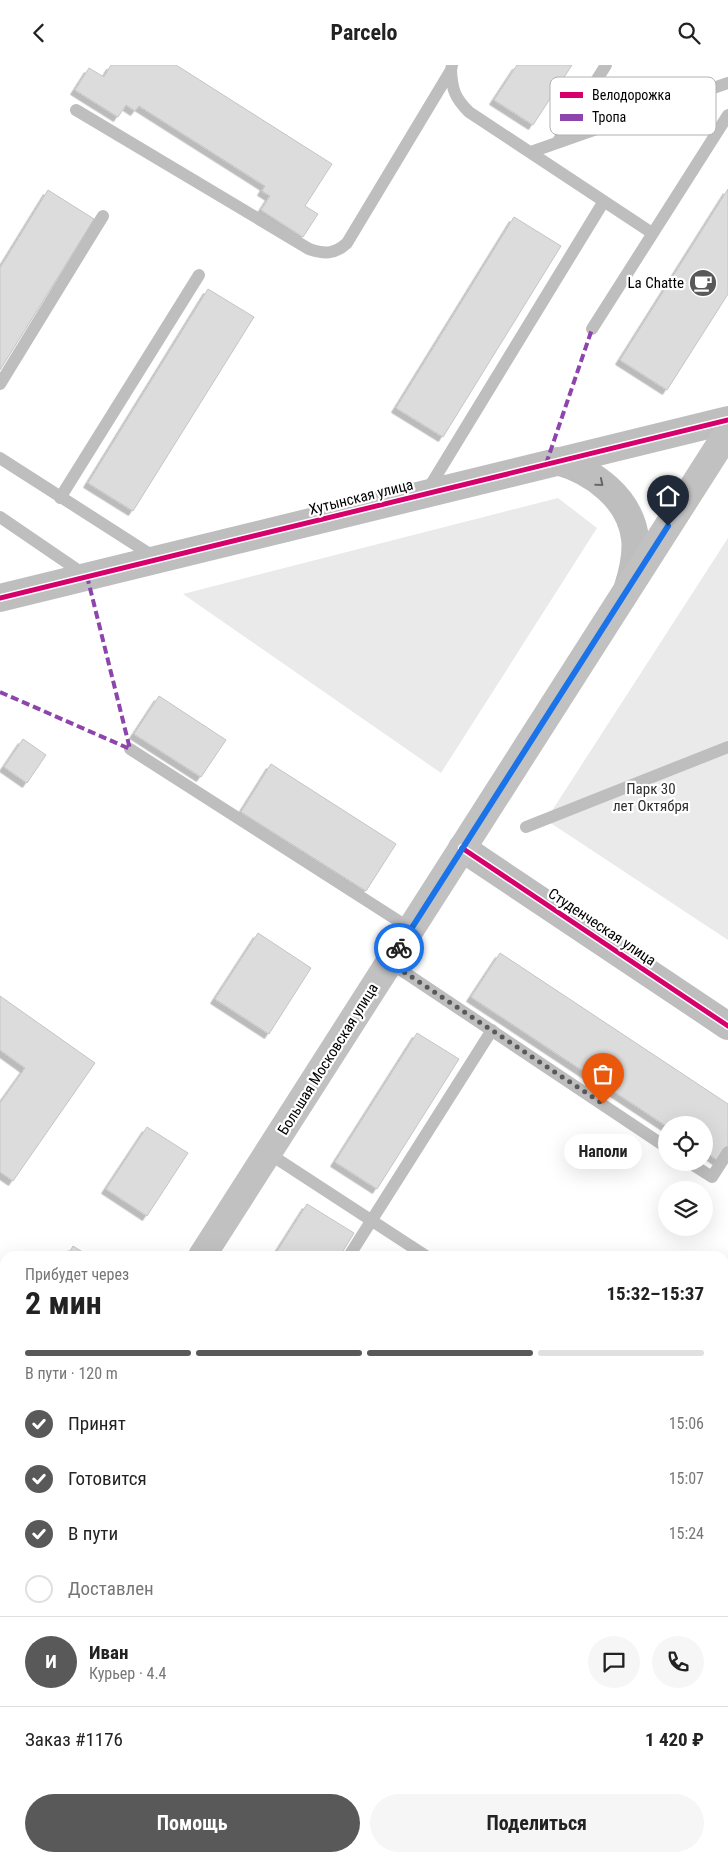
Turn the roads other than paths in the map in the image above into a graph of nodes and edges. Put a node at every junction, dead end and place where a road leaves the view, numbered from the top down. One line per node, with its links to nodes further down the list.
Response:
1 (606, 65): 3 (lane)
2 (452, 68): 6 (lane); 13 (lane)
3 (598, 77)
4 (728, 83): 5 (lane)
5 (716, 87)
6 (76, 111)
7 (728, 115): 8 (lane)
8 (716, 134)
9 (561, 135): 12 (lane)
10 (579, 135): 12 (lane)
11 (715, 135): 16 (lane)
12 (556, 143): 13 (lane)
13 (532, 152): 14 (lane)
14 (604, 201): 16 (lane); 24 (lane)
15 (103, 216): 19 (lane)
16 (652, 233): 18 (lane)
17 (199, 275): 25 (lane)
18 (592, 329)
19 (0, 384)
20 (728, 420): 23 (street, Хутынская улица)
21 (728, 432): 29 (main road, Большая Московская улица)
22 (0, 457): 25 (lane)
23 (557, 461): 24 (street, Хутынская улица); 29 (street, one-way to 29)
24 (425, 493): 27 (street, Хутынская улица)
25 (60, 498): 27 (lane)
26 (0, 517): 28 (lane)
27 (158, 559): 28 (street, Хутынская улица)
28 (87, 576): 30 (street, Хутынская улица)
29 (628, 588): 34 (main road, Большая Московская улица)
30 (0, 599)
31 (728, 747): 33 (lane)
32 (130, 749): 35 (lane)
33 (526, 827)
34 (462, 848): 35 (main road, Большая Московская улица); 37 (street, Студенческая улица)
35 (410, 929): 36 (main road, Большая Московская улица)
36 (389, 962): 38 (lane); 41 (main road, Большая Московская улица)
37 (728, 1026)
38 (492, 1030): 39 (lane); 43 (lane)
39 (658, 1142)
40 (728, 1152): 42 (lane)
41 (268, 1153): 43 (lane); 44 (main road, Большая Московская улица)
42 (703, 1171)
43 (372, 1220): 45 (lane); 46 (lane)
44 (205, 1251)
45 (352, 1251)
46 (418, 1251)

